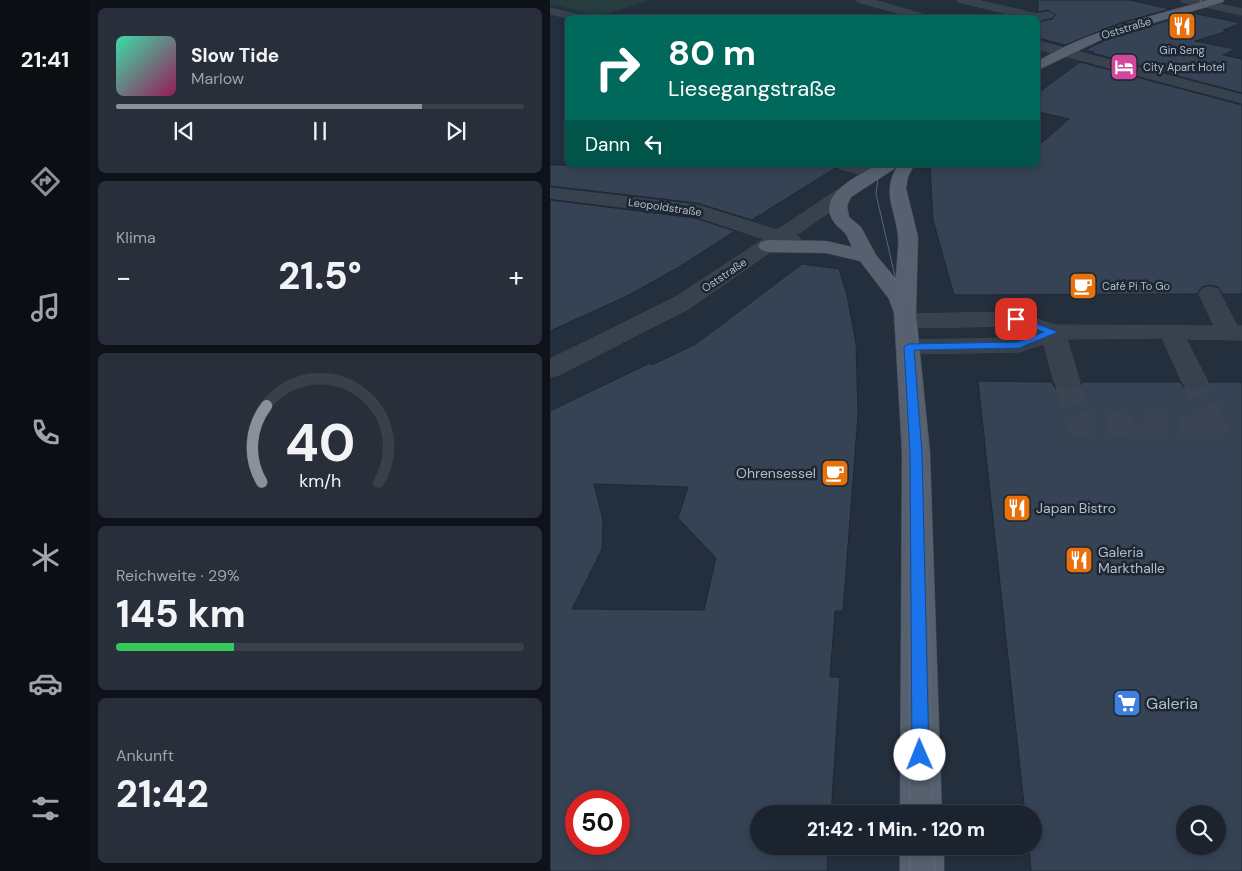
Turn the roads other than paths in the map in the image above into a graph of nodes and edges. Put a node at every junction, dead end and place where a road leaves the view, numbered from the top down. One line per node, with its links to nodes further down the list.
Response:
1 (862, 0): 5 (street)
2 (892, 0): 5 (street)
3 (963, 0): 12 (street)
4 (1219, 0): 7 (main road, Oststraße)
5 (879, 4): 11 (street)
6 (1182, 4): 7 (main road, Oststraße); 16 (main road, Oststraße)
7 (1204, 5): 9 (street)
8 (550, 11): 10 (street)
9 (1242, 12)
10 (567, 15)
11 (921, 15)
12 (1029, 15)
13 (1048, 15): 14 (street)
14 (1040, 17)
15 (1040, 46): 16 (street)
16 (1062, 51): 17 (main road, Oststraße); 18 (street)
17 (1040, 65)
18 (1242, 99)
19 (864, 167): 21 (street)
20 (905, 167): 27 (main road)
21 (882, 169): 23 (main road, Oststraße)
22 (550, 193): 24 (street, Leopoldstraße)
23 (845, 193): 24 (street, Oststraße); 25 (main road)
24 (774, 241): 25 (main road); 31 (street, Oststraße)
25 (867, 257): 27 (main road)
26 (1210, 294): 30 (street)
27 (906, 327): 28 (street); 34 (main road)
28 (1053, 332): 29 (street); 32 (street)
29 (1164, 332): 30 (street); 33 (street)
30 (1235, 332)
31 (550, 369)
32 (1067, 382)
33 (1195, 382)
34 (921, 805)
35 (922, 855): 36 (main road)
36 (922, 871)

